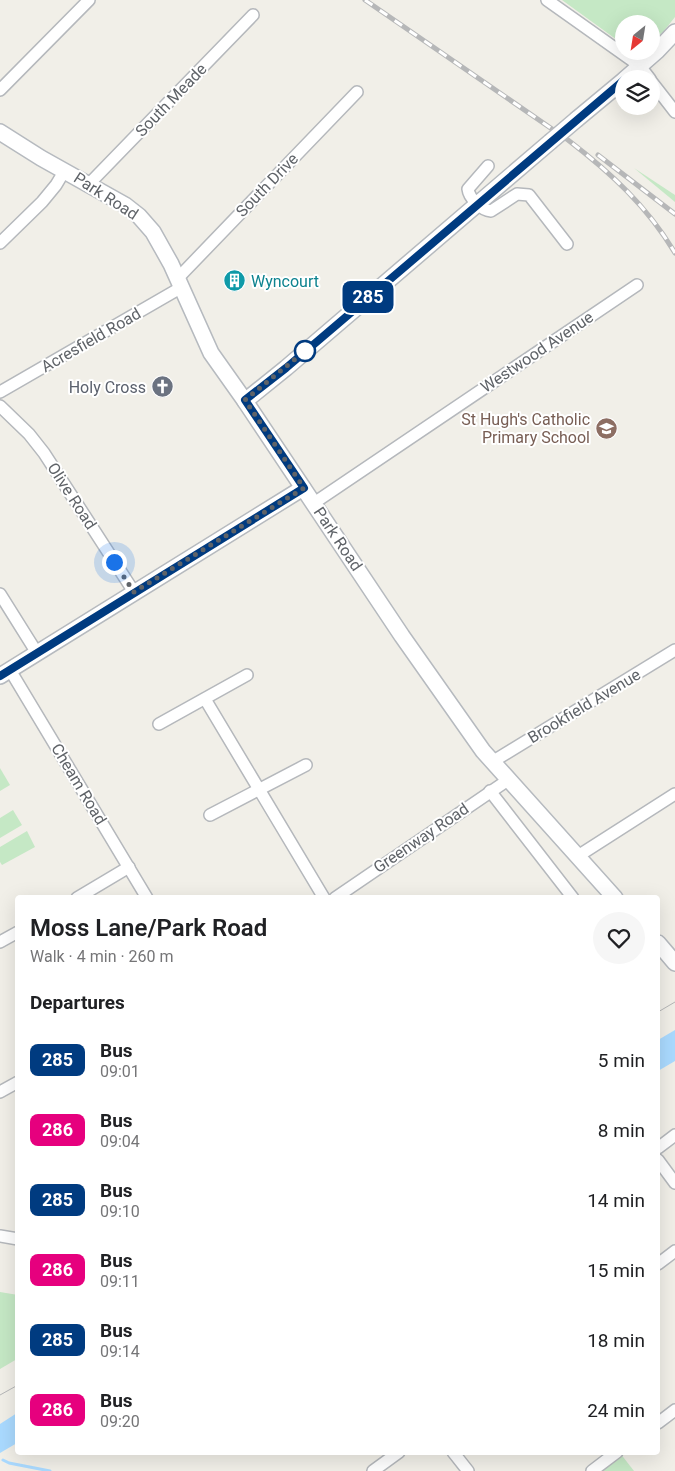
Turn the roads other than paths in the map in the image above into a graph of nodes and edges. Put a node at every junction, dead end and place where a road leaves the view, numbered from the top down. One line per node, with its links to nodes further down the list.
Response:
1 (89, 0): 9 (street)
2 (550, 1): 5 (street)
3 (253, 16): 16 (street, South Meade)
4 (675, 32): 5 (main road)
5 (640, 66): 6 (main road); 7 (street)
6 (635, 70)
7 (643, 70)
8 (615, 87): 17 (main road, bridge)
9 (0, 90)
10 (357, 92): 20 (street, South Drive)
11 (660, 93): 12 (street)
12 (675, 112)
13 (0, 132): 15 (main road, Park Road)
14 (488, 166): 17 (street)
15 (65, 170): 16 (main road, Park Road); 18 (street)
16 (89, 184): 20 (main road, Park Road)
17 (477, 204): 19 (street); 23 (main road)
18 (0, 242)
19 (567, 244)
20 (180, 283): 22 (street, Acresfield Road); 23 (main road, Park Road)
21 (637, 285): 26 (street, Westwood Avenue)
22 (0, 392)
23 (245, 400): 25 (main road, Park Road)
24 (0, 406): 27 (street, Olive Road)
25 (304, 488): 26 (main road, Park Road); 27 (main road)
26 (314, 503): 35 (main road, Park Road)
27 (134, 592): 30 (main road)
28 (0, 594): 30 (street)
29 (675, 650): 35 (street, Brookfield Avenue)
30 (37, 653): 31 (main road)
31 (5, 673): 43 (street, Cheam Road)
32 (247, 674): 33 (street)
33 (205, 699): 34 (street); 38 (street)
34 (159, 723)
35 (492, 762): 37 (main road, Park Road)
36 (306, 765): 38 (street)
37 (508, 780): 39 (street, Greenway Road); 42 (main road, Park Road)
38 (259, 790): 41 (street); 46 (street)
39 (490, 791): 47 (street, Greenway Road); 48 (street)
40 (675, 794): 42 (street)
41 (210, 814)
42 (578, 856): 49 (main road, Park Road)
43 (129, 867): 44 (street); 45 (street, Cheam Road)
44 (82, 895)
45 (145, 895)
46 (322, 895)
47 (339, 895)
48 (571, 895)
49 (612, 895)
50 (15, 934): 51 (street)
51 (0, 942)
52 (660, 946): 53 (main road)
53 (674, 961)
54 (15, 1084): 55 (street)
55 (0, 1092)
56 (675, 1135): 57 (street)
57 (660, 1146)
58 (660, 1163): 59 (street)
59 (675, 1183)
60 (0, 1236): 61 (street)
61 (15, 1238)
62 (675, 1251): 63 (street)
63 (660, 1262)
64 (675, 1410): 65 (street)
65 (660, 1421)
66 (395, 1455): 69 (street)
67 (455, 1455): 70 (street)
68 (613, 1455): 71 (street)
69 (373, 1471)
70 (468, 1471)
71 (592, 1471)

